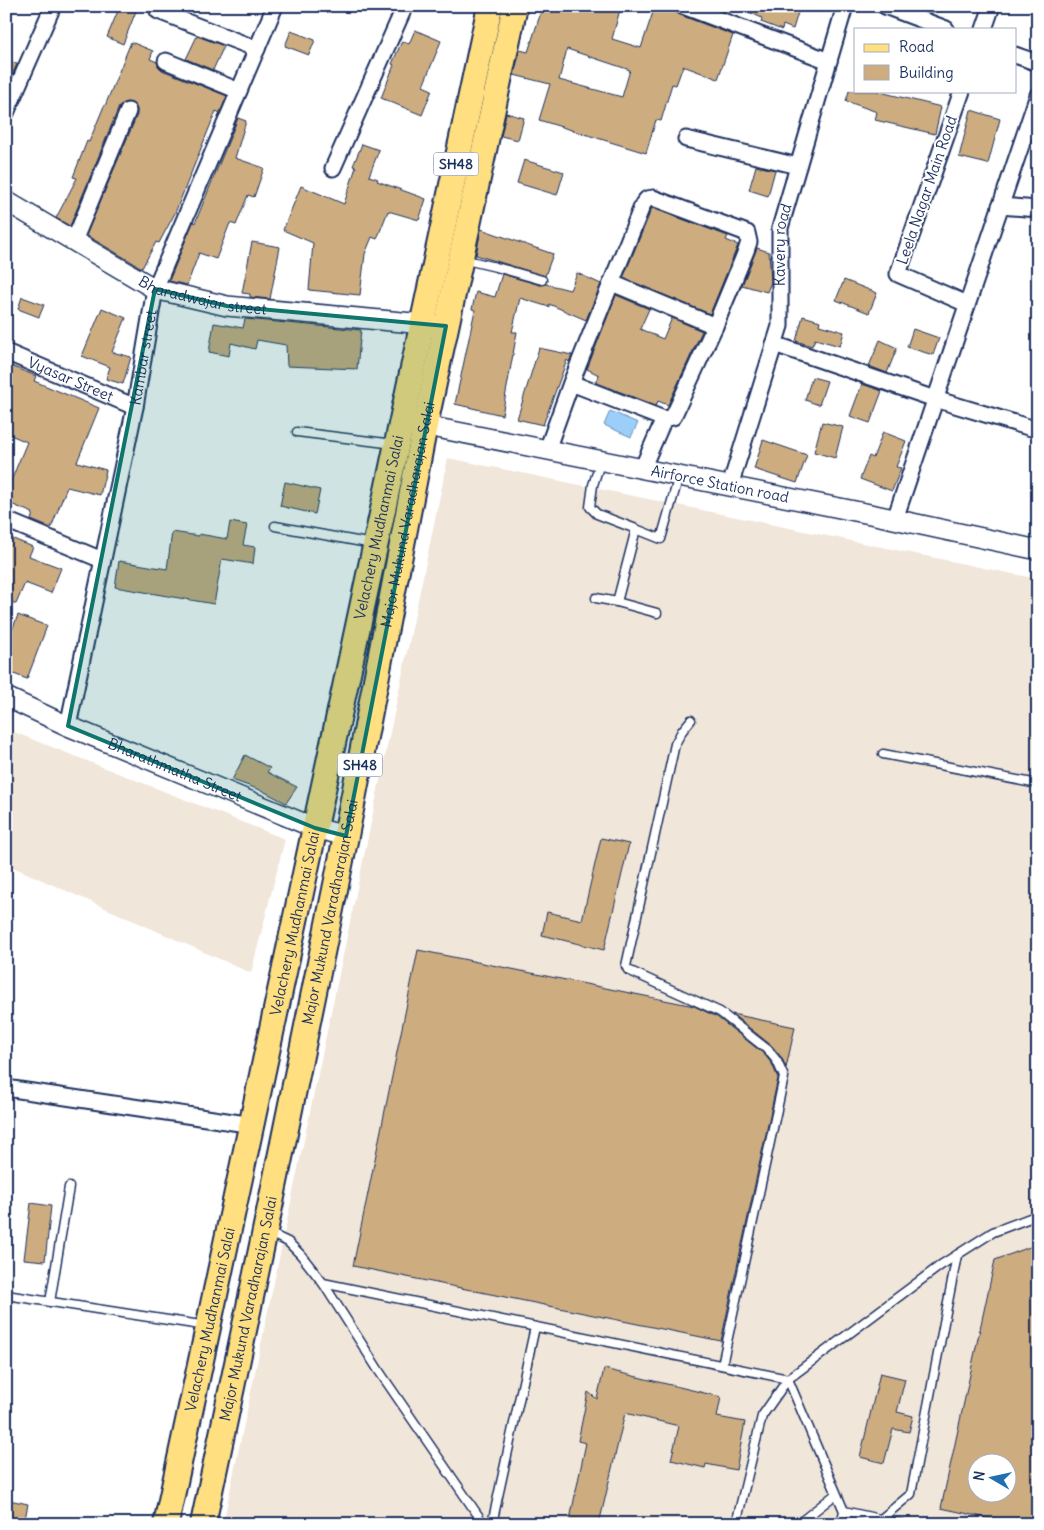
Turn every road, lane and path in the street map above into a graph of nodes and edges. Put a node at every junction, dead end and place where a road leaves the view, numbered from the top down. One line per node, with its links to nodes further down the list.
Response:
1 (53, 6): 22 (street)
2 (275, 6): 13 (street, Kambar street)
3 (405, 6): 25 (street)
4 (490, 6): 35 (main road, SH48)
5 (515, 6): 30 (main road, Major Mukund Varadharajan Salai / SH48)
6 (683, 6): 16 (street)
7 (845, 6): 16 (street, Kavery road)
8 (885, 6): 11 (street)
9 (992, 6): 12 (street)
10 (158, 11): 13 (street)
11 (943, 28)
12 (984, 28)
13 (257, 49): 18 (street, Kambar street)
14 (1016, 55): 17 (street)
15 (166, 61): 18 (street)
16 (829, 61): 24 (street, Kavery road)
17 (1038, 63)
18 (239, 91): 33 (street, Kambar street)
19 (962, 92): 34 (street, Leela Nagar Main Road)
20 (1038, 95): 27 (street)
21 (128, 111): 29 (street)
22 (6, 113)
23 (686, 139): 24 (street)
24 (798, 166): 38 (street, Kavery road)
25 (333, 168)
26 (6, 201): 29 (street, Bharadwajar street)
27 (1000, 206): 28 (street); 34 (street)
28 (1038, 209)
29 (74, 241): 33 (street, Bharadwajar street)
30 (460, 258): 31 (lane); 36 (main road, Major Mukund Varadharajan Salai / SH48)
31 (542, 280)
32 (612, 282): 37 (street); 37 (street); 40 (street)
33 (155, 290): 35 (street, Bharadwajar street); 42 (street, Kambar street)
34 (967, 304): 41 (street)
35 (422, 323): 36 (street, Bharadwajar street); 44 (main road, Velachery Mudhanmai Salai / SH48)
36 (446, 326): 45 (main road, Major Mukund Varadharajan Salai / SH48)
37 (716, 326): 43 (street)
38 (774, 344): 41 (street); 53 (street, Kavery road)
39 (6, 352): 42 (street, Vyasar Street)
40 (571, 383): 43 (street); 49 (street)
41 (935, 400): 46 (street); 54 (street)
42 (134, 407): 60 (street, Kambar street)
43 (664, 419): 51 (street)
44 (401, 421): 45 (street, Airforce Station road); 48 (main road, Velachery Mudhanmai Salai / SH48)
45 (425, 425): 49 (street, Airforce Station road); 70 (main road, Major Mukund Varadharajan Salai / SH48)
46 (1038, 430)
47 (297, 432): 48 (lane)
48 (396, 444): 58 (main road, Velachery Mudhanmai Salai / SH48)
49 (547, 450): 50 (street, Airforce Station road)
50 (601, 460): 51 (street, Airforce Station road); 57 (lane)
51 (642, 469): 52 (street, Airforce Station road)
52 (679, 476): 53 (street, Airforce Station road); 57 (lane)
53 (730, 486): 54 (street, Airforce Station road)
54 (895, 519): 59 (street, Airforce Station road)
55 (6, 520): 60 (street)
56 (275, 526): 58 (lane)
57 (636, 530): 62 (lane)
58 (375, 544): 69 (main road, Velachery Mudhanmai Salai / SH48)
59 (1038, 550)
60 (102, 560): 66 (street, Kambar street)
61 (596, 598): 62 (lane)
62 (617, 602): 63 (lane)
63 (657, 613)
64 (6, 696): 66 (street, Bharathmatha Street)
65 (691, 720): 82 (lane)
66 (68, 726): 69 (street, Bharathmatha Street)
67 (883, 754): 68 (lane)
68 (1038, 784)
69 (315, 828): 70 (street, Bharathmatha Street); 72 (main road, Velachery Mudhanmai Salai / SH48)
70 (346, 836): 75 (main road, Major Mukund Varadharajan Salai / SH48)
71 (6, 1088): 72 (street)
72 (253, 1125): 80 (main road, Velachery Mudhanmai Salai / SH48)
73 (69, 1187): 79 (lane)
74 (1038, 1215): 76 (lane)
75 (265, 1231): 77 (lane); 88 (main road, Major Mukund Varadharajan Salai / SH48)
76 (958, 1255): 83 (lane); 86 (lane)
77 (323, 1283): 81 (lane); 89 (lane)
78 (6, 1295): 79 (lane)
79 (50, 1302): 80 (lane)
80 (209, 1326): 87 (main road, Velachery Mudhanmai Salai / SH48)
81 (535, 1327): 82 (lane); 90 (lane)
82 (722, 1365): 83 (lane)
83 (788, 1379): 84 (lane); 91 (lane)
84 (836, 1494): 85 (lane); 92 (lane)
85 (844, 1511): 86 (lane); 93 (lane)
86 (881, 1519): 94 (lane)
87 (166, 1524)
88 (203, 1524)
89 (484, 1524)
90 (492, 1524)
91 (736, 1524)
92 (798, 1524)
93 (841, 1524)
94 (902, 1524)

